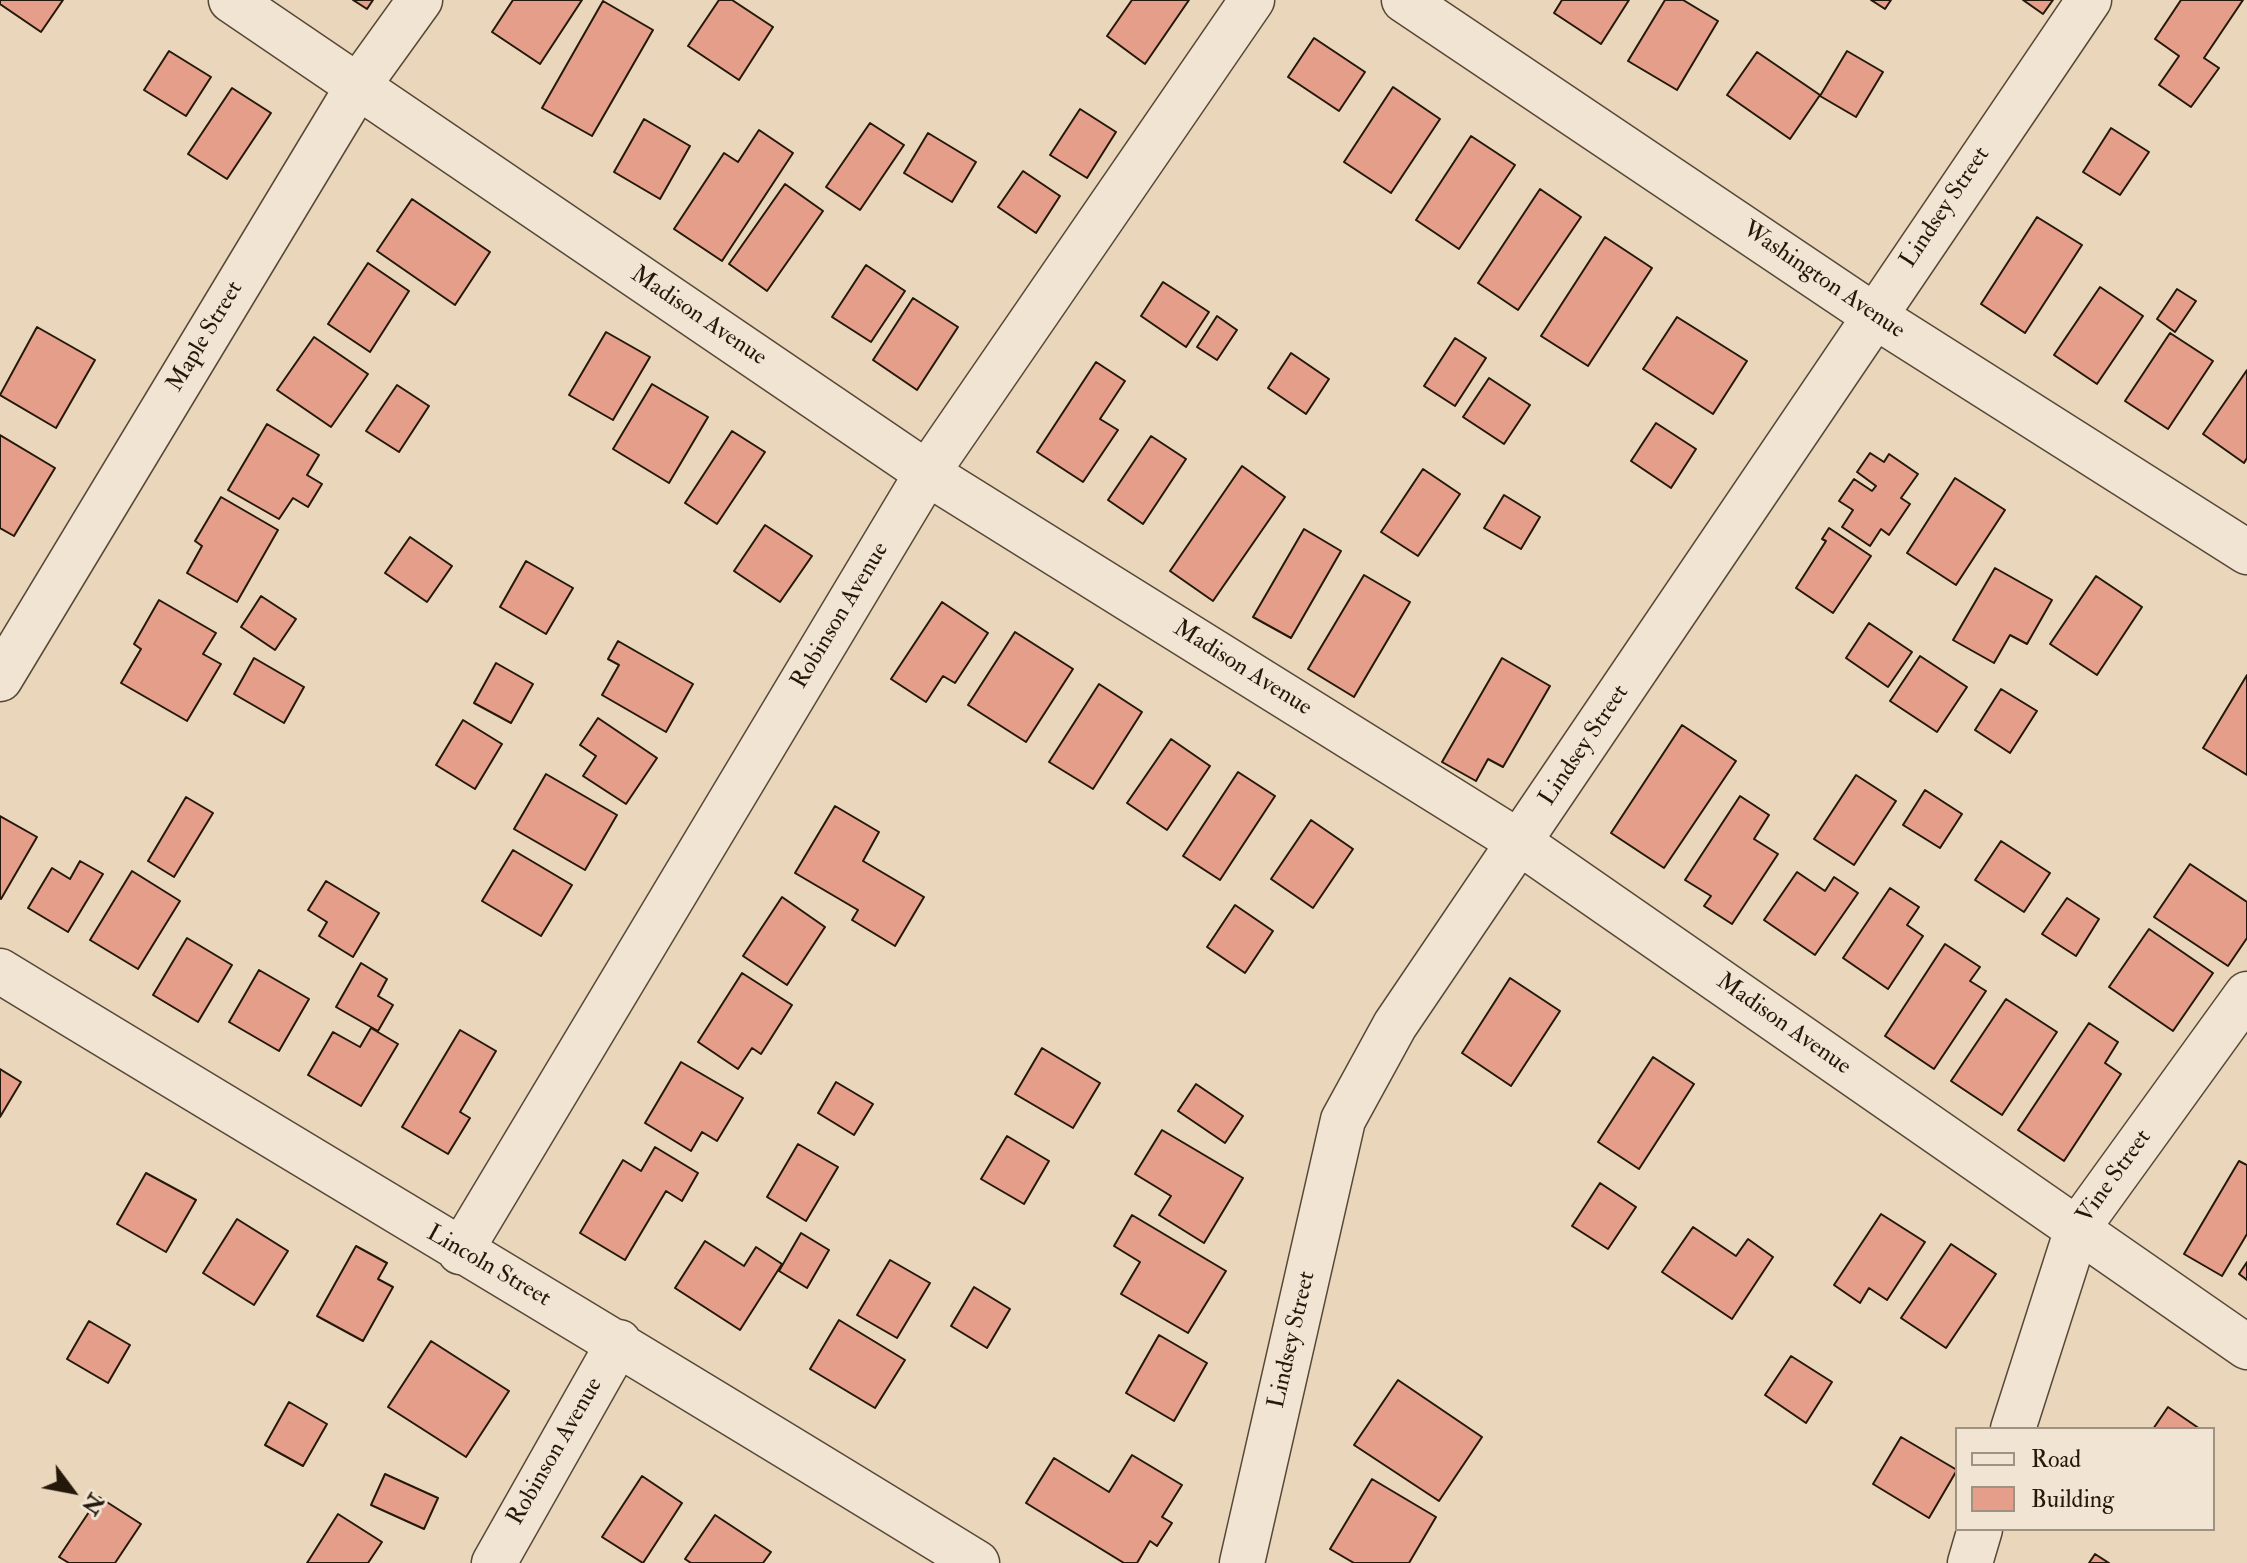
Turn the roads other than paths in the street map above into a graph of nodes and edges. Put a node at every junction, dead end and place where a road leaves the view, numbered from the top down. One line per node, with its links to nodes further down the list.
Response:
1 (231, 0): 6 (street, Madison Avenue)
2 (420, 0): 6 (street, Maple Street)
3 (1252, 0): 8 (street, Robinson Avenue)
4 (1404, 0): 7 (street, Washington Avenue)
5 (2089, 0): 7 (street, Lindsey Street)
6 (358, 86): 8 (street, Madison Avenue); 10 (street, Maple Street)
7 (1873, 315): 9 (street, Washington Avenue); 11 (street, Lindsey Street)
8 (927, 473): 11 (street, Madison Avenue); 15 (street, Robinson Avenue)
9 (2247, 552)
10 (0, 679)
11 (1519, 842): 14 (street, Madison Avenue); 22 (street, Lindsey Street)
12 (0, 971): 15 (street, Lincoln Street)
13 (2247, 994): 14 (street, Vine Street)
14 (2077, 1229): 17 (street, Madison Avenue); 18 (street, Vine Street)
15 (460, 1252): 16 (street, Lincoln Street)
16 (619, 1342): 20 (street, Robinson Avenue); 21 (street, Lincoln Street)
17 (2247, 1347)
18 (2014, 1427)
19 (1979, 1531): 23 (street)
20 (494, 1563)
21 (977, 1563)
22 (1242, 1563)
23 (1970, 1563)

